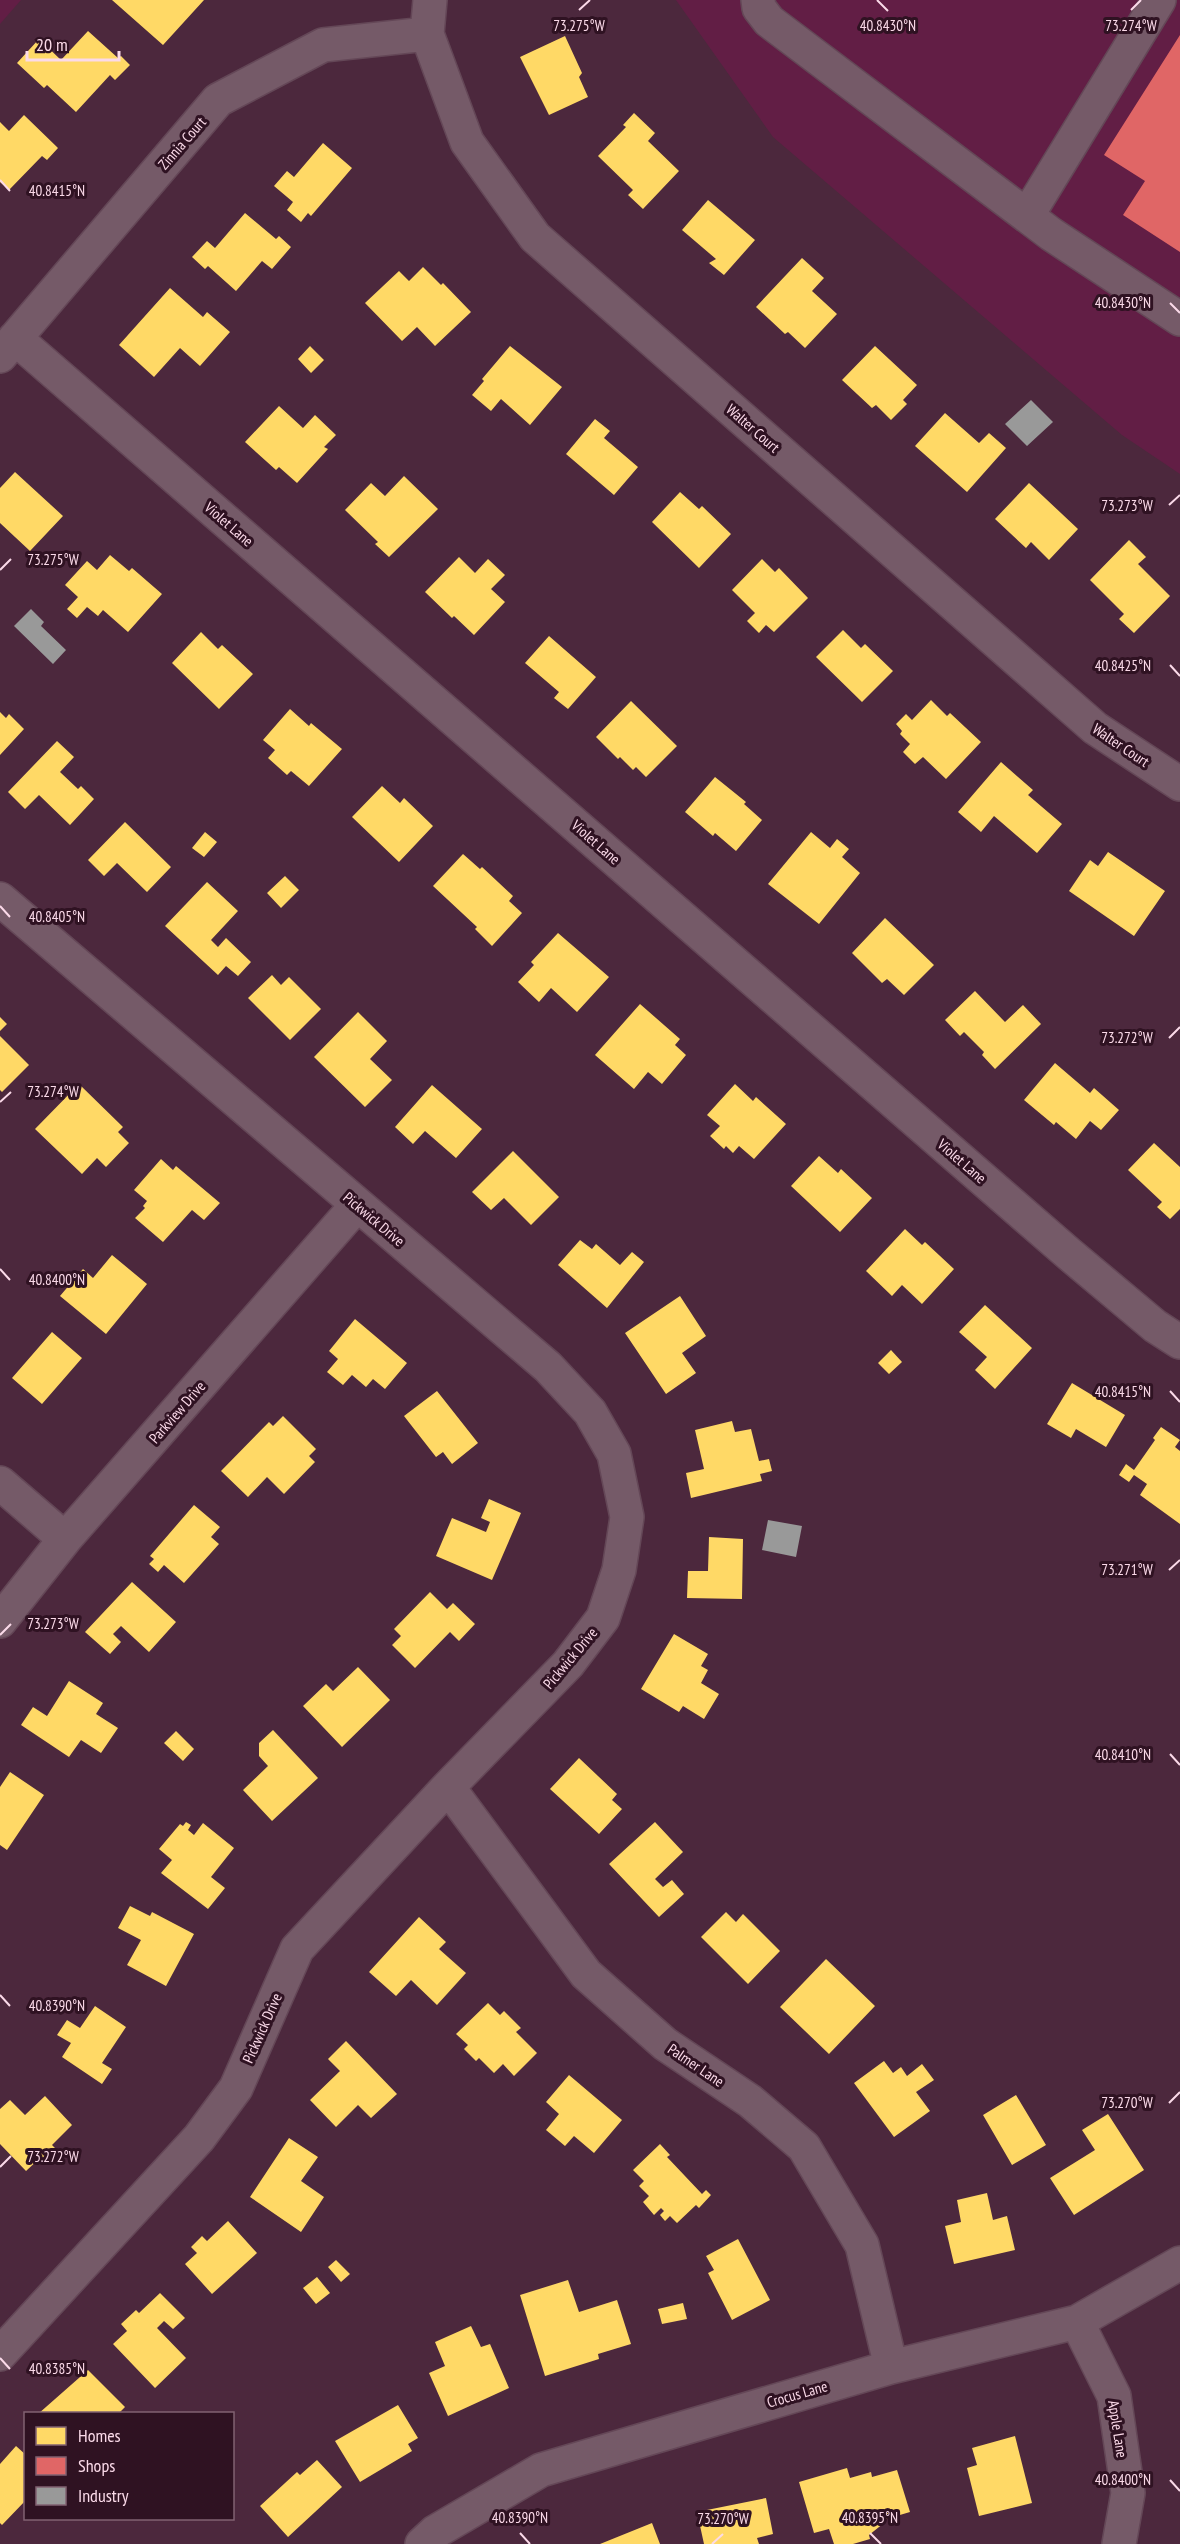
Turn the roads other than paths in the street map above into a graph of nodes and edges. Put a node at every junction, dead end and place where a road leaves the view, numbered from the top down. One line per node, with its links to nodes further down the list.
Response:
1 (430, 0): 4 (street, Walter Court)
2 (758, 0): 5 (street)
3 (1160, 0): 5 (street)
4 (427, 34): 7 (street, Zinnia Court); 8 (street, Walter Court)
5 (1027, 216): 6 (street)
6 (1180, 319)
7 (8, 347): 11 (street, Violet Lane)
8 (1180, 784)
9 (0, 899): 10 (street, Pickwick Drive)
10 (357, 1205): 13 (street, Parkview Drive); 15 (street, Pickwick Drive)
11 (1180, 1342)
12 (0, 1483): 13 (street)
13 (65, 1539): 14 (street, Parkview Drive)
14 (0, 1621)
15 (448, 1787): 18 (street, Pickwick Drive); 19 (street, Palmer Lane)
16 (1180, 2263): 17 (street, Crocus Lane)
17 (1077, 2322): 19 (street, Crocus Lane); 21 (street, Apple Lane)
18 (0, 2354)
19 (891, 2367): 20 (street, Crocus Lane)
20 (422, 2544)
21 (1119, 2544)

